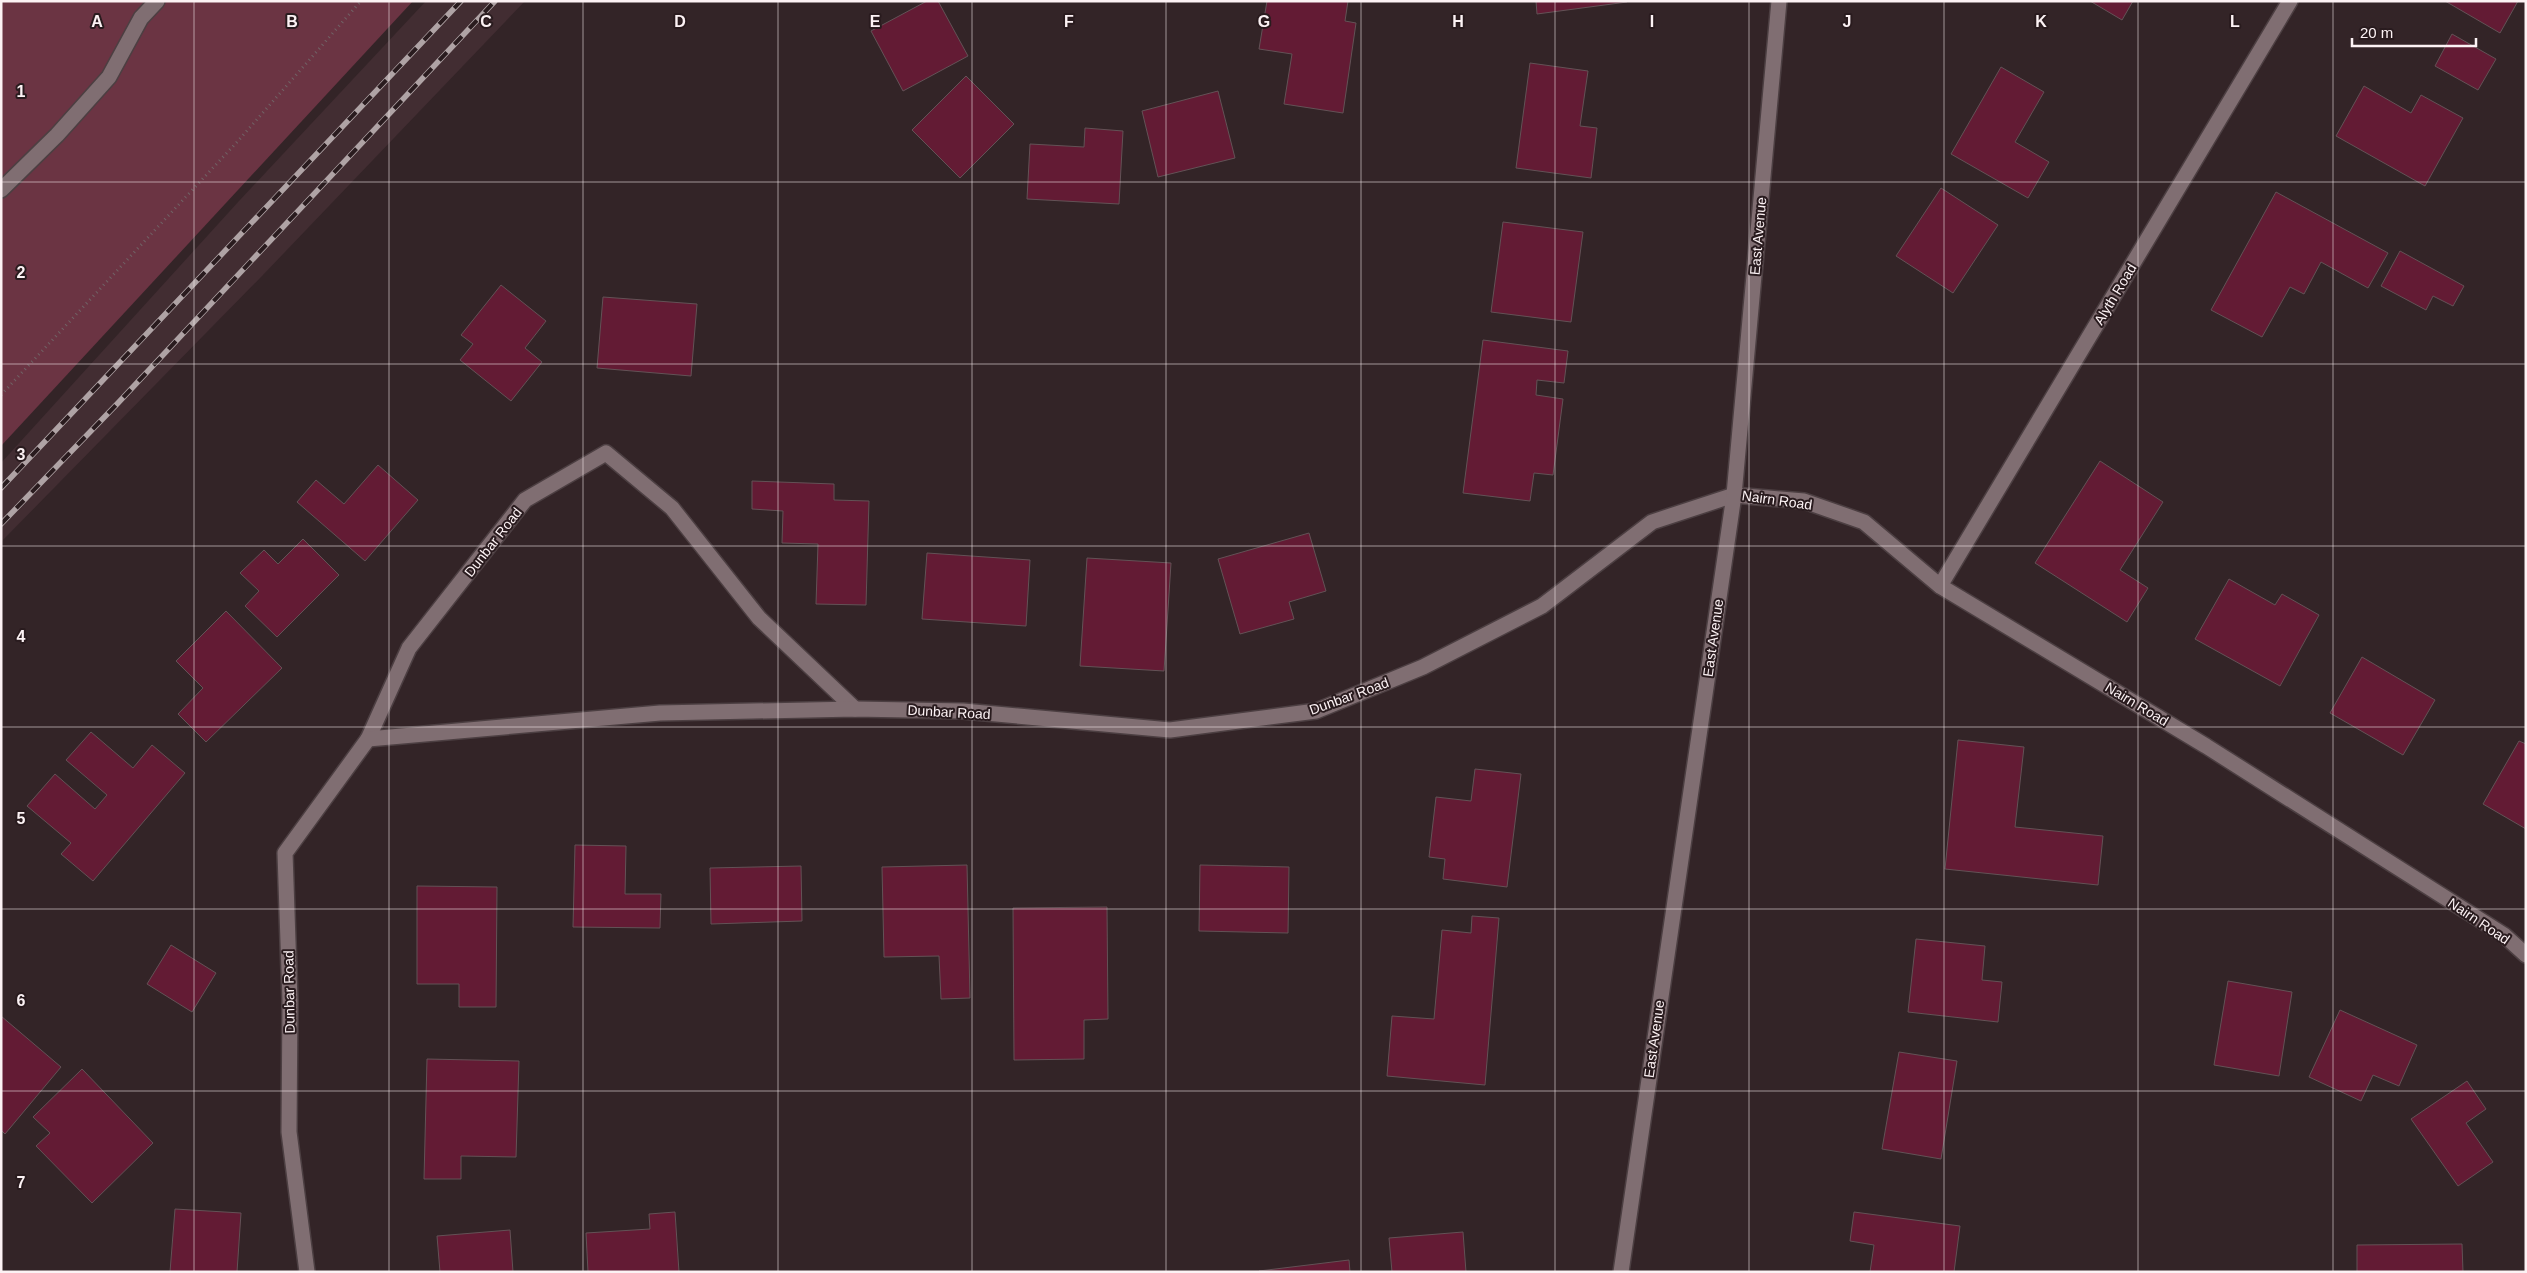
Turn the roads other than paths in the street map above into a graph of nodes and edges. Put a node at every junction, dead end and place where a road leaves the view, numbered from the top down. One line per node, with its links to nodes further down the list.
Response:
1 (157, 1): 4 (street)
2 (1779, 1): 5 (street, East Avenue)
3 (2290, 1): 6 (street, Alyth Road)
4 (1, 190)
5 (1734, 495): 6 (street, Nairn Road); 7 (street, Dunbar Road); 11 (street, East Avenue)
6 (1940, 586): 9 (street, Nairn Road)
7 (855, 709): 8 (street, Dunbar Road); 8 (street, Dunbar Road)
8 (368, 739): 10 (street, Dunbar Road)
9 (2526, 955)
10 (307, 1272)
11 (1621, 1272)

